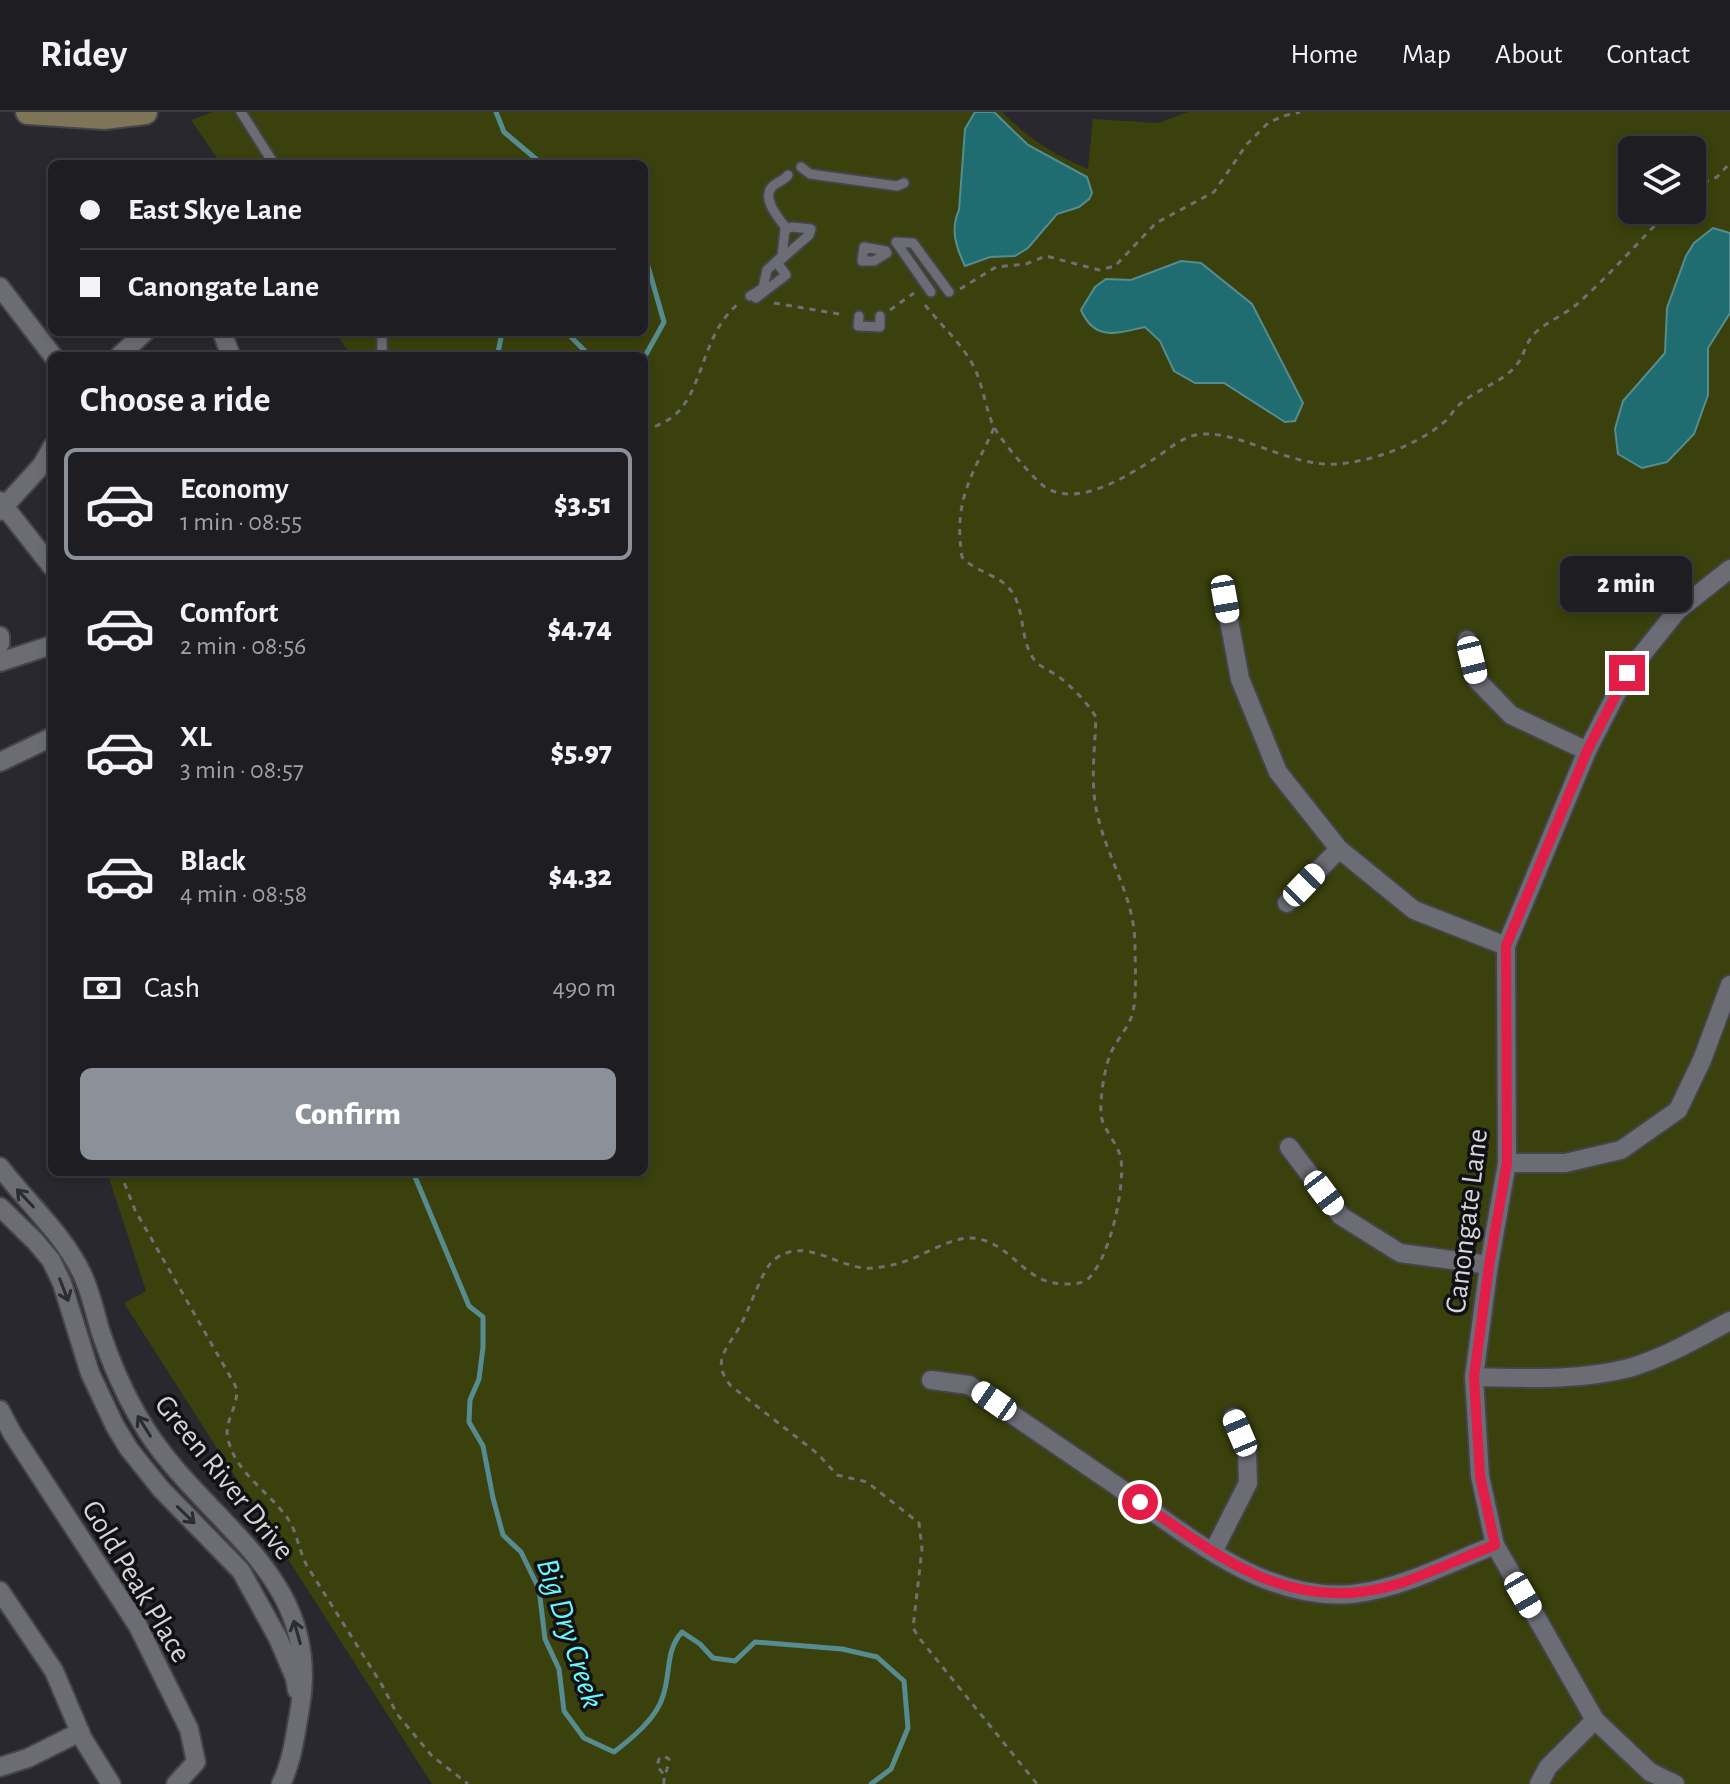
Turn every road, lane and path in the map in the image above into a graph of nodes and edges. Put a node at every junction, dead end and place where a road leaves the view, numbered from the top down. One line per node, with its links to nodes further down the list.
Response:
1 (28, 112): 5 (street)
2 (145, 112): 5 (street)
3 (241, 112): 6 (lane)
4 (1300, 112): 17 (path)
5 (104, 114)
6 (271, 160)
7 (1730, 163): 10 (path)
8 (801, 167): 11 (lane)
9 (788, 175): 13 (lane)
10 (1706, 181)
11 (904, 183)
12 (1656, 224): 24 (path)
13 (787, 229): 18 (lane); 18 (lane)
14 (0, 287): 22 (street)
15 (915, 292): 16 (path); 20 (path); 24 (path)
16 (931, 292): 17 (lane)
17 (949, 292)
18 (753, 297): 19 (path); 25 (path)
19 (859, 316): 20 (lane)
20 (880, 316)
21 (141, 336): 23 (street)
22 (50, 352)
23 (123, 352)
24 (994, 428): 68 (path)
25 (648, 429)
26 (48, 454): 27 (street)
27 (2, 506): 28 (street)
28 (48, 562)
29 (1730, 569): 37 (street, Canongate Lane)
30 (1225, 599): 39 (street)
31 (0, 636): 33 (street)
32 (1467, 640): 37 (street)
33 (0, 644)
34 (48, 646): 35 (street)
35 (0, 662)
36 (48, 739): 38 (street)
37 (1587, 751): 41 (street, Canongate Lane)
38 (0, 762)
39 (1339, 849): 40 (street); 41 (street)
40 (1287, 903)
41 (1506, 946): 44 (street, Canongate Lane)
42 (1730, 985): 44 (street)
43 (1289, 1147): 48 (street)
44 (1507, 1163): 48 (street, Canongate Lane)
45 (0, 1167): 58 (street, Green River Drive, one-way to 45)
46 (122, 1176): 66 (path)
47 (0, 1207): 58 (street, Green River Drive, one-way to 58)
48 (1489, 1265): 50 (street, Canongate Lane)
49 (1730, 1321): 50 (street)
50 (1474, 1377): 55 (street, Canongate Lane)
51 (931, 1380): 56 (street)
52 (0, 1410): 54 (street, Gold Peak Place)
53 (1233, 1417): 56 (street)
54 (6, 1436): 64 (street, Gold Peak Place)
55 (1495, 1545): 56 (street); 59 (street, Canongate Lane)
56 (1213, 1552)
57 (0, 1591): 60 (street)
58 (300, 1709): 65 (street, Green River Drive)
59 (1595, 1720): 69 (street); 70 (street, Canongate Lane)
60 (80, 1732): 61 (street); 63 (street)
61 (0, 1767)
62 (665, 1776): 62 (path); 67 (path)
63 (111, 1784)
64 (176, 1784)
65 (281, 1784)
66 (468, 1784)
67 (664, 1784)
68 (1037, 1784)
69 (1539, 1784)
70 (1675, 1784)

